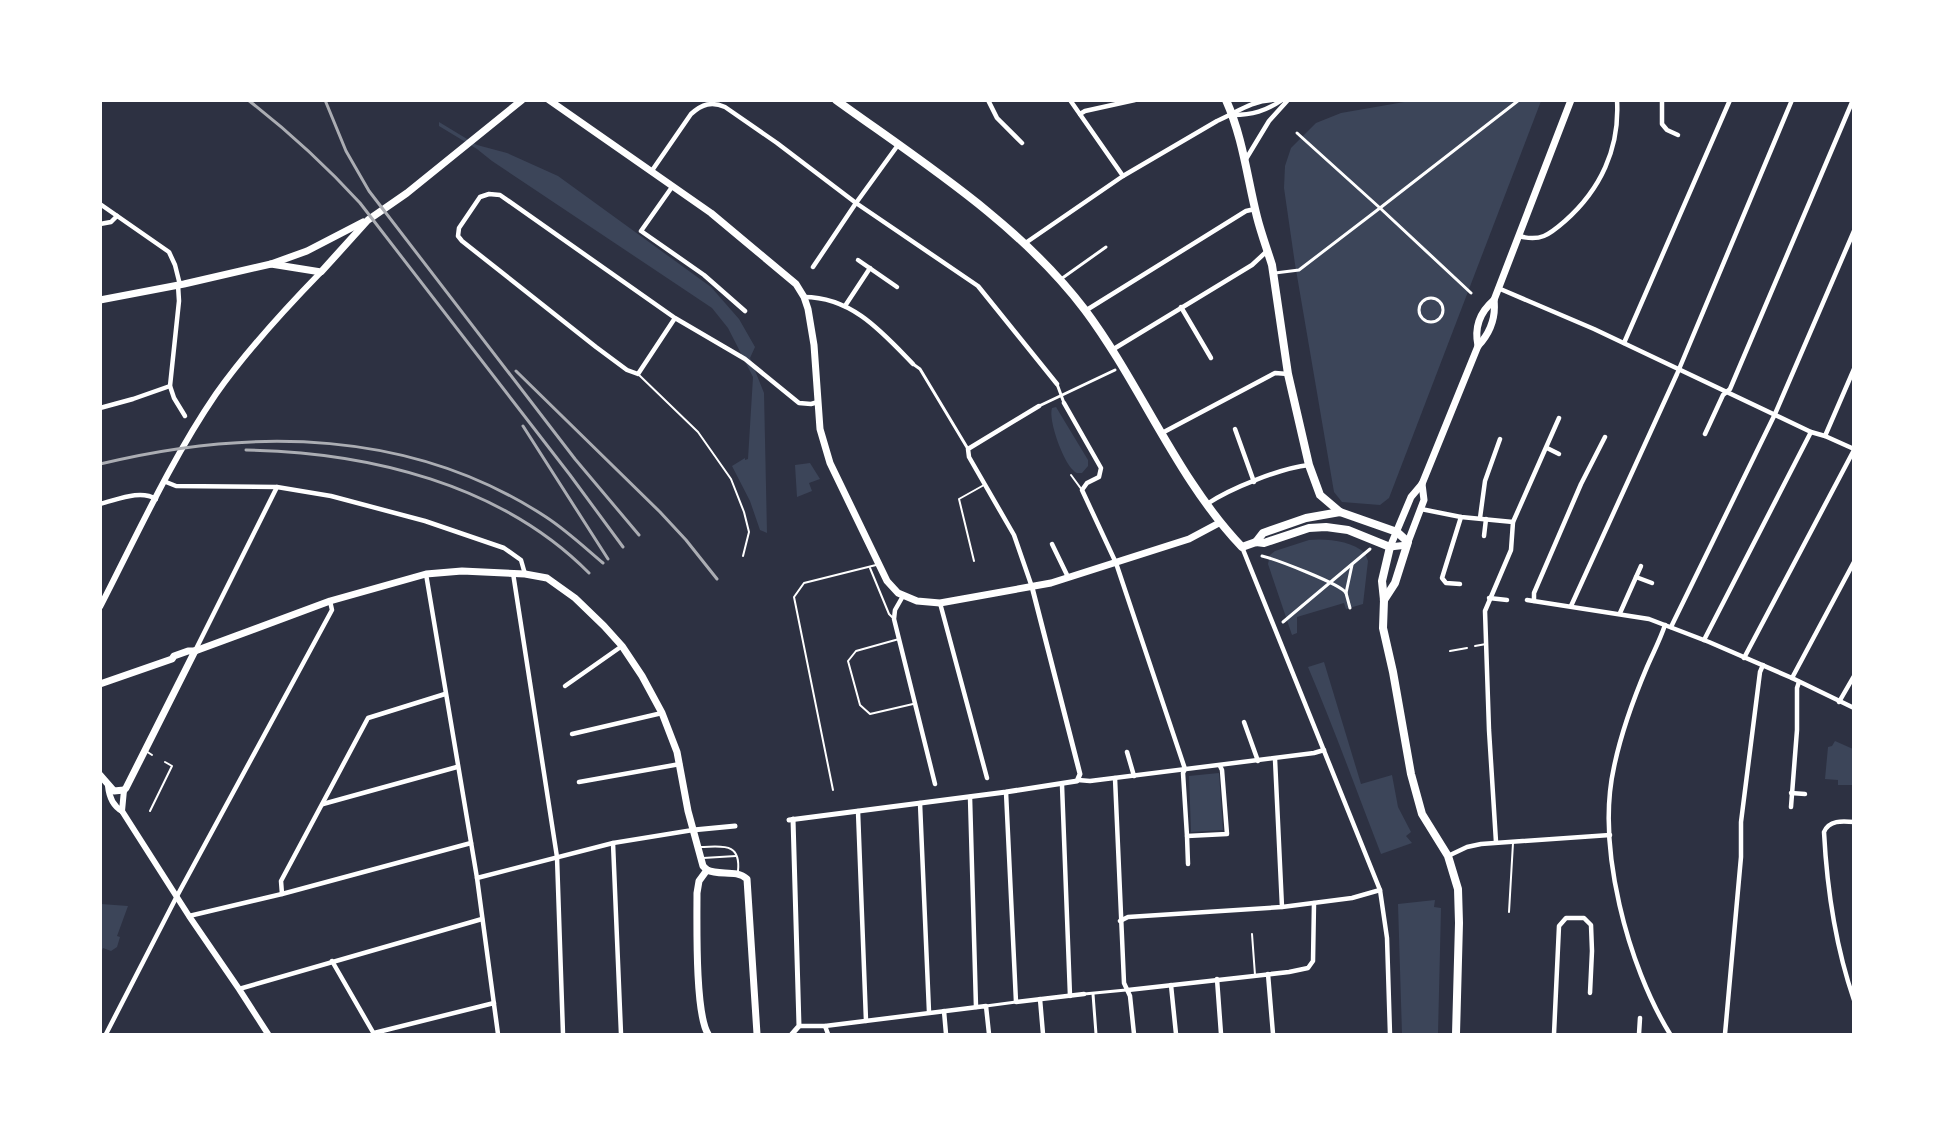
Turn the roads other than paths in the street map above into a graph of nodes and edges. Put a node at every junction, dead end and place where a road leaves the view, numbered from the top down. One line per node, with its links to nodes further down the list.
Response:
1 (522, 100): 35 (main road)
2 (549, 100): 27 (main road)
3 (723, 100): 19 (lane)
4 (836, 100): 25 (highway)
5 (988, 100): 24 (street)
6 (1070, 100): 20 (street)
7 (1135, 100): 20 (street)
8 (1226, 100): 21 (highway)
9 (1272, 100): 21 (street)
10 (1282, 100): 21 (street)
11 (1288, 100): 26 (street)
12 (1519, 100): 32 (street)
13 (1571, 100): 38 (main road)
14 (1617, 100): 38 (street)
15 (1662, 100): 23 (street)
16 (1730, 100): 62 (street)
17 (1792, 100): 67 (street)
18 (1853, 100): 74 (street)
19 (725, 107): 27 (street); 30 (street)
20 (1080, 114): 28 (street)
21 (1233, 115): 26 (highway); 28 (street)
22 (1297, 133): 32 (street)
23 (1678, 135)
24 (1022, 143)
25 (898, 145): 30 (street); 39 (highway)
26 (1246, 159): 33 (highway)
27 (651, 172): 29 (main road)
28 (1123, 176): 39 (street)
29 (672, 187): 53 (main road); 58 (street)
30 (856, 203): 44 (street); 72 (street)
31 (100, 204): 34 (street)
32 (1380, 208): 47 (street); 52 (street)
33 (1255, 209): 41 (highway); 59 (street)
34 (117, 216): 36 (street); 49 (street)
35 (368, 220): 43 (main road); 46 (main road)
36 (100, 224)
37 (1854, 231): 80 (street)
38 (1519, 236): 51 (main road)
39 (1024, 244): 48 (highway)
40 (1106, 247): 48 (street)
41 (1266, 252): 47 (highway); 57 (street)
42 (858, 260): 45 (street)
43 (272, 264): 46 (main road); 49 (main road)
44 (813, 267)
45 (870, 268): 50 (street); 56 (street)
46 (321, 272): 96 (main road)
47 (1273, 274): 71 (highway)
48 (1060, 279): 59 (highway)
49 (179, 285): 54 (main road); 73 (street)
50 (897, 286)
51 (1498, 288): 55 (main road); 62 (street)
52 (1471, 293)
53 (804, 297): 56 (street); 76 (main road)
54 (100, 300)
55 (1494, 300): 63 (main road); 63 (main road)
56 (845, 306): 66 (street)
57 (1181, 307): 64 (street); 65 (street)
58 (745, 311)
59 (1085, 311): 64 (highway)
60 (675, 318): 70 (street); 70 (street); 76 (street)
61 (1435, 321): 61 (street)
62 (1624, 343): 67 (street)
63 (1478, 346): 98 (main road)
64 (1112, 350): 85 (highway)
65 (1211, 358)
66 (913, 364): 91 (street)
67 (1678, 368): 74 (street); 144 (street)
68 (1854, 369): 88 (street)
69 (1114, 370): 75 (street)
70 (638, 374): 119 (lane)
71 (1288, 374): 85 (street); 94 (highway)
72 (1057, 384): 75 (street)
73 (170, 386): 79 (street); 81 (street)
74 (1727, 391): 80 (street); 86 (street)
75 (1061, 394): 77 (street); 78 (street)
76 (818, 402): 125 (main road)
77 (1064, 403): 101 (street)
78 (1039, 406): 91 (street)
79 (100, 408)
80 (1775, 414): 84 (street); 151 (street)
81 (185, 416)
82 (1559, 418): 90 (street)
83 (1235, 429): 97 (street)
84 (1811, 432): 88 (street); 153 (street)
85 (1162, 433): 104 (highway)
86 (1705, 434)
87 (1605, 436): 144 (street)
88 (1825, 436): 92 (street)
89 (1500, 439): 108 (street)
90 (1547, 448): 93 (street); 109 (street)
91 (968, 449): 99 (street)
92 (1854, 450): 160 (street)
93 (1560, 454)
94 (1309, 465): 97 (street); 106 (highway)
95 (1071, 475): 101 (lane)
96 (166, 482): 100 (street); 102 (main road)
97 (1254, 482): 104 (street)
98 (1422, 484): 105 (main road); 111 (main road)
99 (984, 485): 121 (lane); 136 (street)
100 (277, 487): 130 (street); 158 (street)
101 (1082, 490): 122 (street)
102 (156, 499): 103 (street); 145 (main road)
103 (100, 504)
104 (1207, 504): 110 (highway)
105 (1421, 509): 107 (street); 115 (main road)
106 (1340, 512): 111 (highway); 113 (highway)
107 (1461, 517): 108 (street); 135 (street)
108 (1483, 519): 109 (street); 112 (street)
109 (1513, 522): 139 (street)
110 (1220, 523): 116 (highway); 122 (main road)
111 (1397, 532): 115 (highway); 117 (main road)
112 (1484, 536)
113 (1256, 542): 116 (highway); 117 (highway)
114 (1052, 544): 132 (street)
115 (1407, 544): 117 (main road); 140 (highway)
116 (1242, 547): 176 (street)
117 (1390, 547): 140 (highway)
118 (1370, 549): 124 (street)
119 (743, 556)
120 (1262, 556): 133 (street)
121 (974, 561)
122 (1116, 562): 132 (main road); 184 (street)
123 (1854, 562): 165 (street)
124 (1352, 563): 133 (street); 137 (street)
125 (879, 565): 127 (lane); 138 (main road)
126 (1641, 566): 131 (street)
127 (869, 568): 148 (lane); 195 (lane)
128 (513, 573): 129 (main road); 130 (main road); 218 (street)
129 (426, 574): 142 (main road); 169 (street)
130 (525, 574): 155 (main road)
131 (1636, 577): 134 (street); 147 (street)
132 (1068, 578): 136 (main road)
133 (1330, 582): 137 (street); 149 (street)
134 (1652, 583)
135 (1460, 584)
136 (1032, 587): 143 (main road); 189 (street)
137 (1346, 593): 146 (street)
138 (903, 596): 143 (main road); 148 (street)
139 (1489, 598): 141 (street); 154 (street)
140 (1384, 600): 217 (highway)
141 (1507, 600)
142 (330, 601): 158 (main road); 226 (street)
143 (940, 603): 187 (street)
144 (1571, 606): 147 (street)
145 (100, 607)
146 (1350, 608)
147 (1620, 613): 150 (street)
148 (894, 619): 152 (street)
149 (1283, 622)
150 (1665, 626): 151 (street); 209 (street)
151 (1671, 627): 153 (street)
152 (899, 639): 171 (street); 171 (lane)
153 (1704, 640): 160 (street)
154 (1486, 644): 156 (lane); 212 (street)
155 (622, 646): 168 (street); 173 (main road)
156 (1475, 646)
157 (1467, 648): 159 (lane)
158 (195, 651): 161 (main road); 163 (main road)
159 (1450, 651)
160 (1744, 658): 162 (street)
161 (172, 660): 163 (main road); 167 (main road)
162 (1763, 665): 165 (street); 280 (street)
163 (183, 673): 194 (main road)
164 (1854, 675): 170 (street)
165 (1792, 678): 166 (street)
166 (1799, 682): 170 (street); 197 (street)
167 (100, 684)
168 (565, 686)
169 (445, 694): 183 (street); 201 (street)
170 (1839, 702): 172 (street)
171 (916, 703): 191 (street)
172 (1854, 708)
173 (662, 713): 175 (street); 181 (main road)
174 (1244, 722): 179 (street)
175 (572, 734)
176 (1324, 750): 178 (street); 224 (street)
177 (1127, 752): 186 (street)
178 (1275, 759): 179 (street); 228 (street)
179 (1258, 761): 182 (street)
180 (165, 762): 204 (lane)
181 (681, 764): 190 (street); 208 (main road)
182 (1220, 766): 184 (street); 210 (street)
183 (457, 767): 201 (street); 213 (street)
184 (1185, 769): 186 (street); 210 (street)
185 (100, 775): 193 (main road)
186 (1134, 776): 188 (street)
187 (987, 778)
188 (1115, 778): 189 (street); 232 (street)
189 (1078, 780): 192 (street)
190 (579, 782)
191 (935, 784)
192 (1062, 785): 196 (street); 244 (street)
193 (108, 786): 194 (main road); 203 (main road)
194 (124, 790): 203 (main road)
195 (833, 790)
196 (1006, 792): 199 (street); 247 (street)
197 (1791, 793): 198 (street); 202 (street)
198 (1805, 794)
199 (970, 797): 200 (street); 250 (street)
200 (920, 803): 205 (street); 252 (street)
201 (323, 804): 225 (street)
202 (1791, 807)
203 (122, 811): 226 (main road)
204 (150, 811)
205 (858, 811): 254 (street); 255 (street)
206 (1854, 822): 246 (street)
207 (735, 826): 208 (street)
208 (693, 830): 214 (street); 215 (main road)
209 (1610, 835): 211 (street); 279 (street)
210 (1187, 836): 220 (street)
211 (1513, 841): 212 (street); 229 (lane)
212 (1496, 842): 217 (street)
213 (471, 843): 223 (street); 225 (street)
214 (613, 843): 218 (street); 262 (street)
215 (698, 847): 216 (lane); 219 (main road)
216 (736, 856): 219 (lane); 222 (lane)
217 (1448, 856): 276 (highway)
218 (557, 857): 223 (street); 261 (street)
219 (700, 858): 221 (main road)
220 (1188, 864)
221 (706, 870): 222 (main road); 263 (main road)
222 (741, 875): 264 (main road)
223 (477, 879): 231 (street)
224 (1380, 890): 227 (street); 275 (street)
225 (282, 894): 230 (street)
226 (177, 896): 230 (main road); 258 (street)
227 (1314, 903): 228 (street); 235 (street)
228 (1282, 907): 232 (street)
229 (1509, 912)
230 (189, 916): 239 (main road)
231 (482, 919): 234 (street); 248 (street)
232 (1120, 921): 240 (street)
233 (1252, 934): 236 (lane)
234 (332, 961): 239 (street); 257 (street)
235 (1268, 974): 236 (street); 274 (street)
236 (1255, 975): 237 (street)
237 (1217, 980): 238 (street); 273 (street)
238 (1171, 985): 240 (street); 272 (street)
239 (239, 989): 259 (main road)
240 (1128, 990): 243 (street); 271 (street)
241 (1590, 993): 277 (street)
242 (1084, 994): 243 (street); 244 (street)
243 (1093, 994): 270 (street)
244 (1070, 996): 245 (street)
245 (1040, 999): 247 (street); 269 (street)
246 (1854, 1000)
247 (1016, 1002): 249 (street)
248 (494, 1004): 257 (street); 260 (street)
249 (986, 1006): 250 (street); 268 (street)
250 (976, 1007): 251 (street)
251 (944, 1011): 252 (street); 267 (street)
252 (929, 1012): 254 (street)
253 (1640, 1018): 278 (street)
254 (866, 1021): 256 (street)
255 (799, 1026): 256 (street); 265 (street)
256 (825, 1026): 266 (street)
257 (374, 1034)
258 (106, 1035)
259 (268, 1035)
260 (498, 1035)
261 (563, 1035)
262 (621, 1035)
263 (708, 1035)
264 (756, 1035)
265 (792, 1035)
266 (828, 1035)
267 (946, 1035)
268 (989, 1035)
269 (1043, 1035)
270 (1096, 1035)
271 (1134, 1035)
272 (1176, 1035)
273 (1221, 1035)
274 (1273, 1035)
275 (1390, 1035)
276 (1456, 1035)
277 (1554, 1035)
278 (1639, 1035)
279 (1670, 1035)
280 (1725, 1035)

